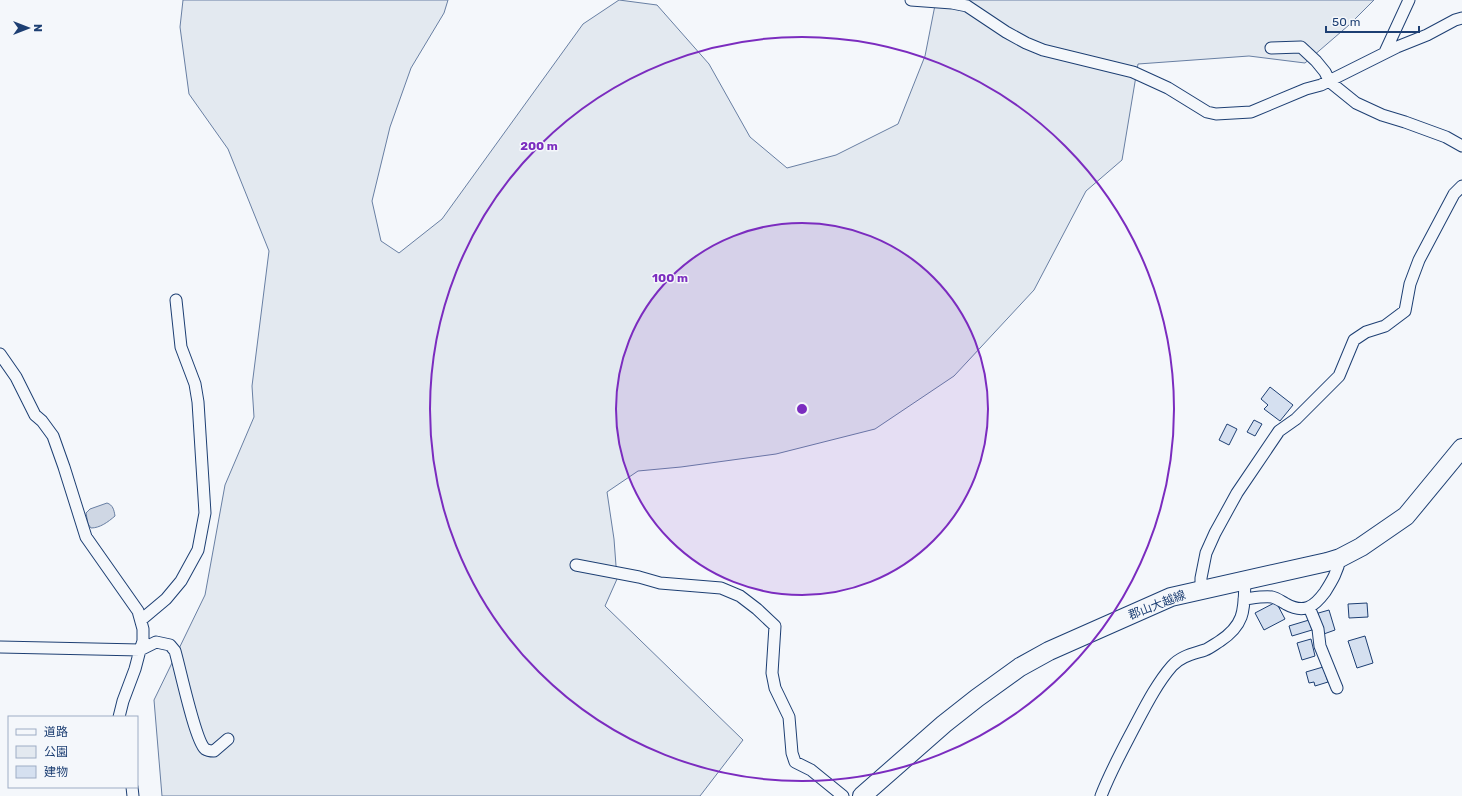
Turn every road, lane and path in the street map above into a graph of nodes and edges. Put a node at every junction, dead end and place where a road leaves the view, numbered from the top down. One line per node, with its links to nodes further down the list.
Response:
1 (911, 0): 6 (street)
2 (1409, 0): 5 (street)
3 (1462, 18): 5 (street)
4 (1271, 48): 6 (street)
5 (1385, 52): 6 (street)
6 (1330, 82): 7 (street)
7 (1462, 146)
8 (1462, 186): 15 (street)
9 (176, 300): 18 (street)
10 (0, 354): 18 (street)
11 (1462, 448): 12 (main road, 郡山大越線)
12 (1340, 558): 14 (main road, 郡山大越線); 17 (street)
13 (576, 565): 24 (street)
14 (1245, 580): 15 (main road, 郡山大越線); 16 (street)
15 (1201, 590): 25 (main road, 郡山大越線)
16 (1244, 599): 17 (street); 26 (street)
17 (1309, 607): 21 (street)
18 (141, 620): 20 (street)
19 (0, 647): 20 (street)
20 (140, 650): 22 (street); 23 (street)
21 (1337, 688)
22 (120, 716)
23 (228, 739)
24 (842, 796)
25 (862, 796)
26 (1101, 796)

